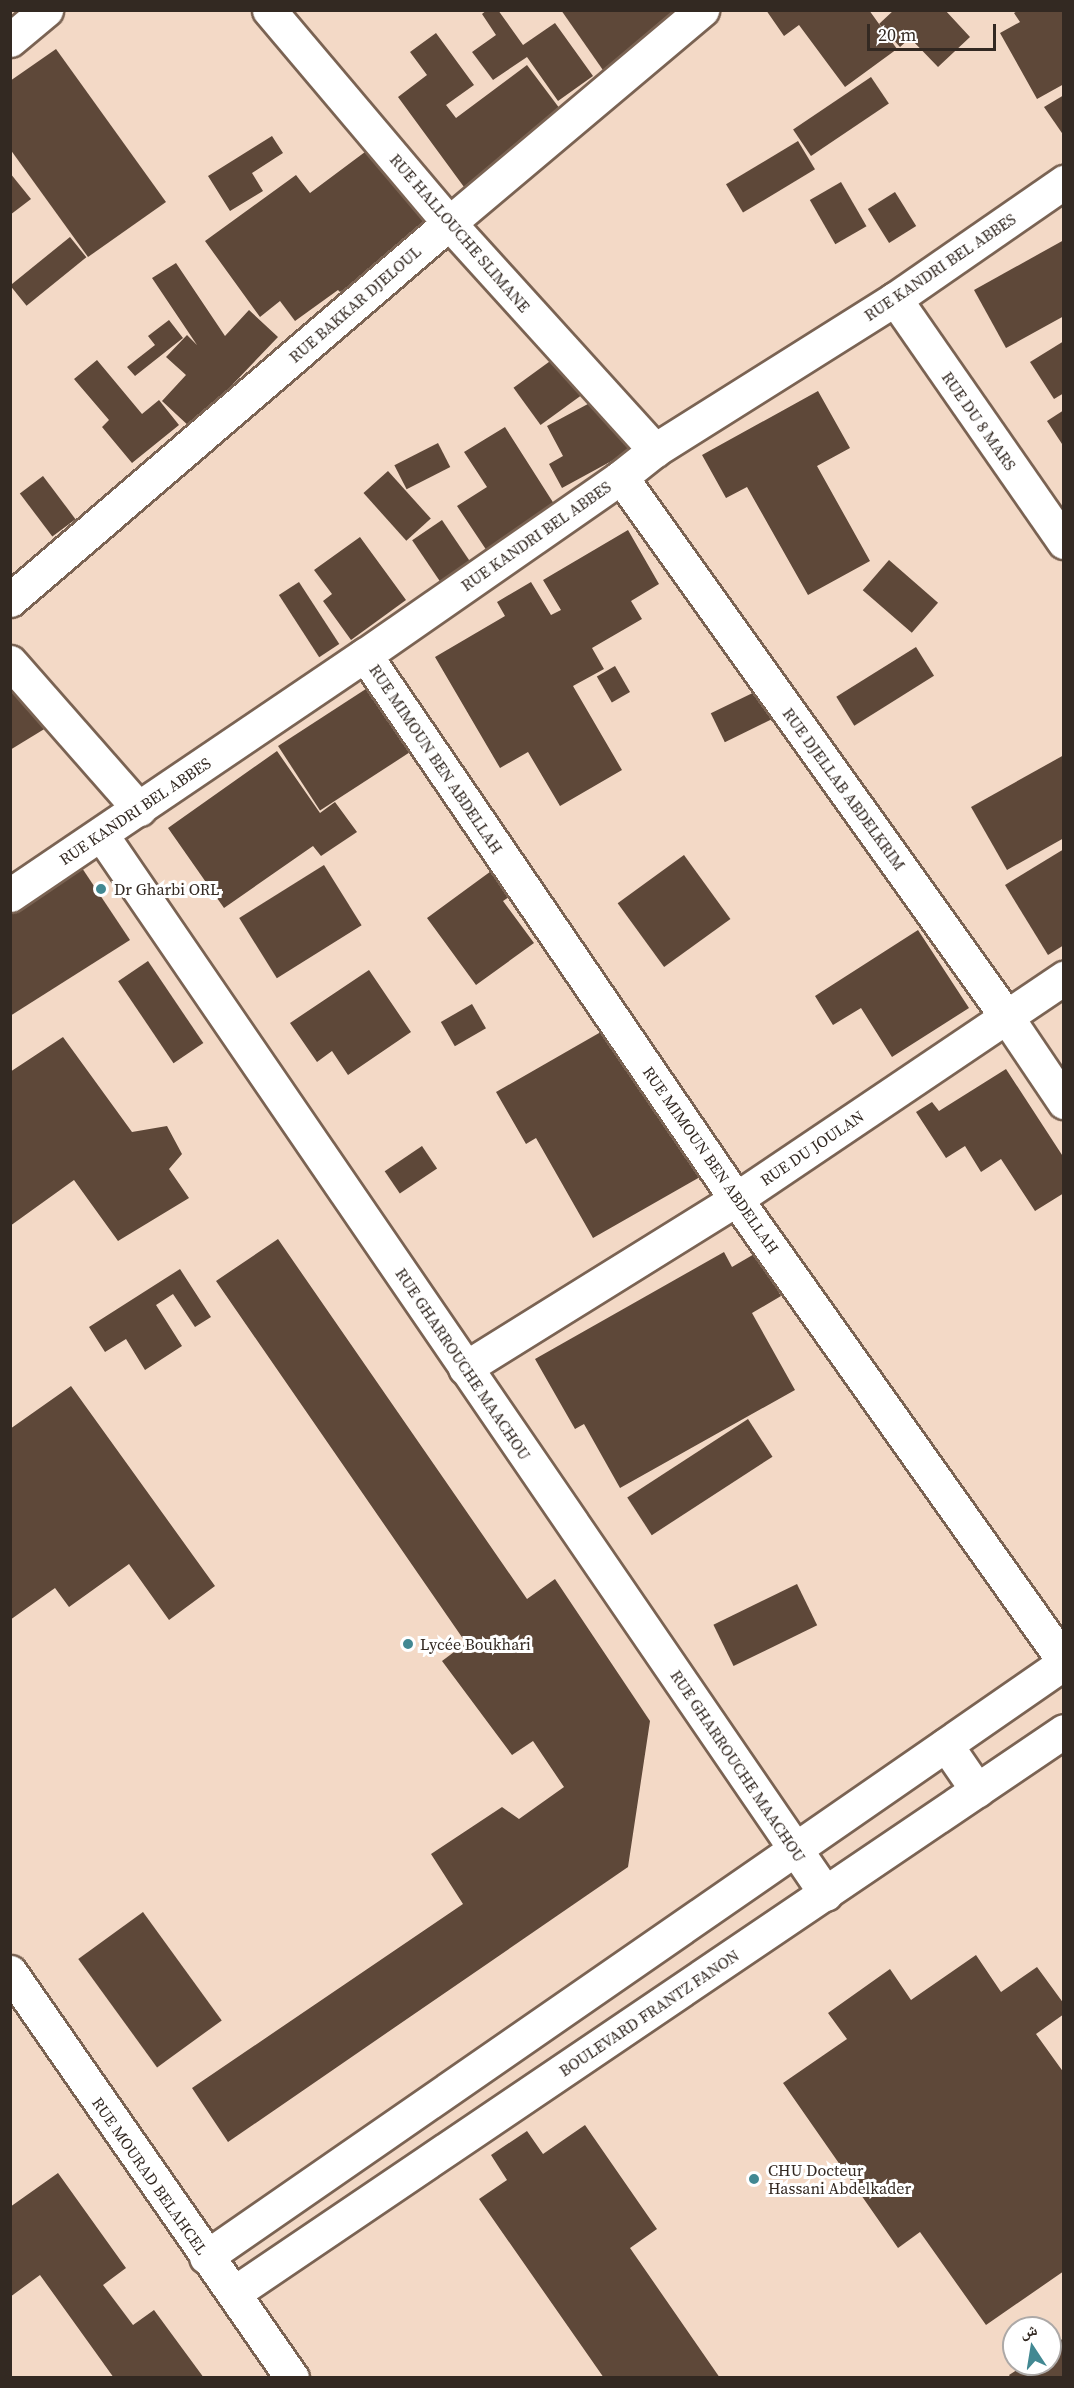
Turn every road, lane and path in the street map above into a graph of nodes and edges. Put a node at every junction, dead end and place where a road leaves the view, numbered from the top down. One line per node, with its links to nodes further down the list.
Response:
1 (46, 10): 4 (street)
2 (269, 10): 6 (street, RUE HALLOUCHE SLIMANE)
3 (702, 10): 6 (street, RUE BAKKAR DJELOUL)
4 (10, 40)
5 (1064, 182): 7 (street, RUE KANDRI BEL ABBES)
6 (449, 223): 8 (street, RUE HALLOUCHE SLIMANE); 11 (street, RUE BAKKAR DJELOUL)
7 (895, 299): 8 (street, RUE KANDRI BEL ABBES); 10 (street, RUE DU 8 MARS)
8 (655, 450): 9 (street, RUE KANDRI BEL ABBES)
9 (621, 477): 12 (street, RUE KANDRI BEL ABBES); 18 (street, RUE DJELLAB ABDELKRIM)
10 (1064, 542)
11 (10, 600)
12 (365, 655): 14 (street, RUE KANDRI BEL ABBES); 20 (street, RUE MIMOUN BEN ABDELLAH)
13 (10, 662): 14 (street)
14 (139, 809): 15 (street, RUE KANDRI BEL ABBES)
15 (102, 834): 16 (street, RUE KANDRI BEL ABBES); 21 (street, RUE GHARROUCHE MAACHOU)
16 (10, 895)
17 (1064, 978): 18 (street, RUE DU JOULAN)
18 (1006, 1016): 19 (street, RUE DJELLAB ABDELKRIM); 20 (street, RUE DU JOULAN)
19 (1064, 1102)
20 (736, 1199): 21 (street, RUE DU JOULAN); 22 (street, RUE MIMOUN BEN ABDELLAH)
21 (465, 1368): 26 (street, RUE GHARROUCHE MAACHOU)
22 (1064, 1662): 24 (street)
23 (1064, 1731): 25 (street, BOULEVARD FRANTZ FANON)
24 (946, 1745): 25 (street); 26 (street)
25 (977, 1790): 27 (street, BOULEVARD FRANTZ FANON)
26 (795, 1850): 27 (street, RUE GHARROUCHE MAACHOU); 29 (street)
27 (826, 1894): 30 (street, BOULEVARD FRANTZ FANON)
28 (10, 1972): 29 (street, RUE MOURAD BELAHCEL)
29 (206, 2257): 30 (street, RUE MOURAD BELAHCEL)
30 (234, 2293): 31 (street, RUE MOURAD BELAHCEL)
31 (292, 2378)

